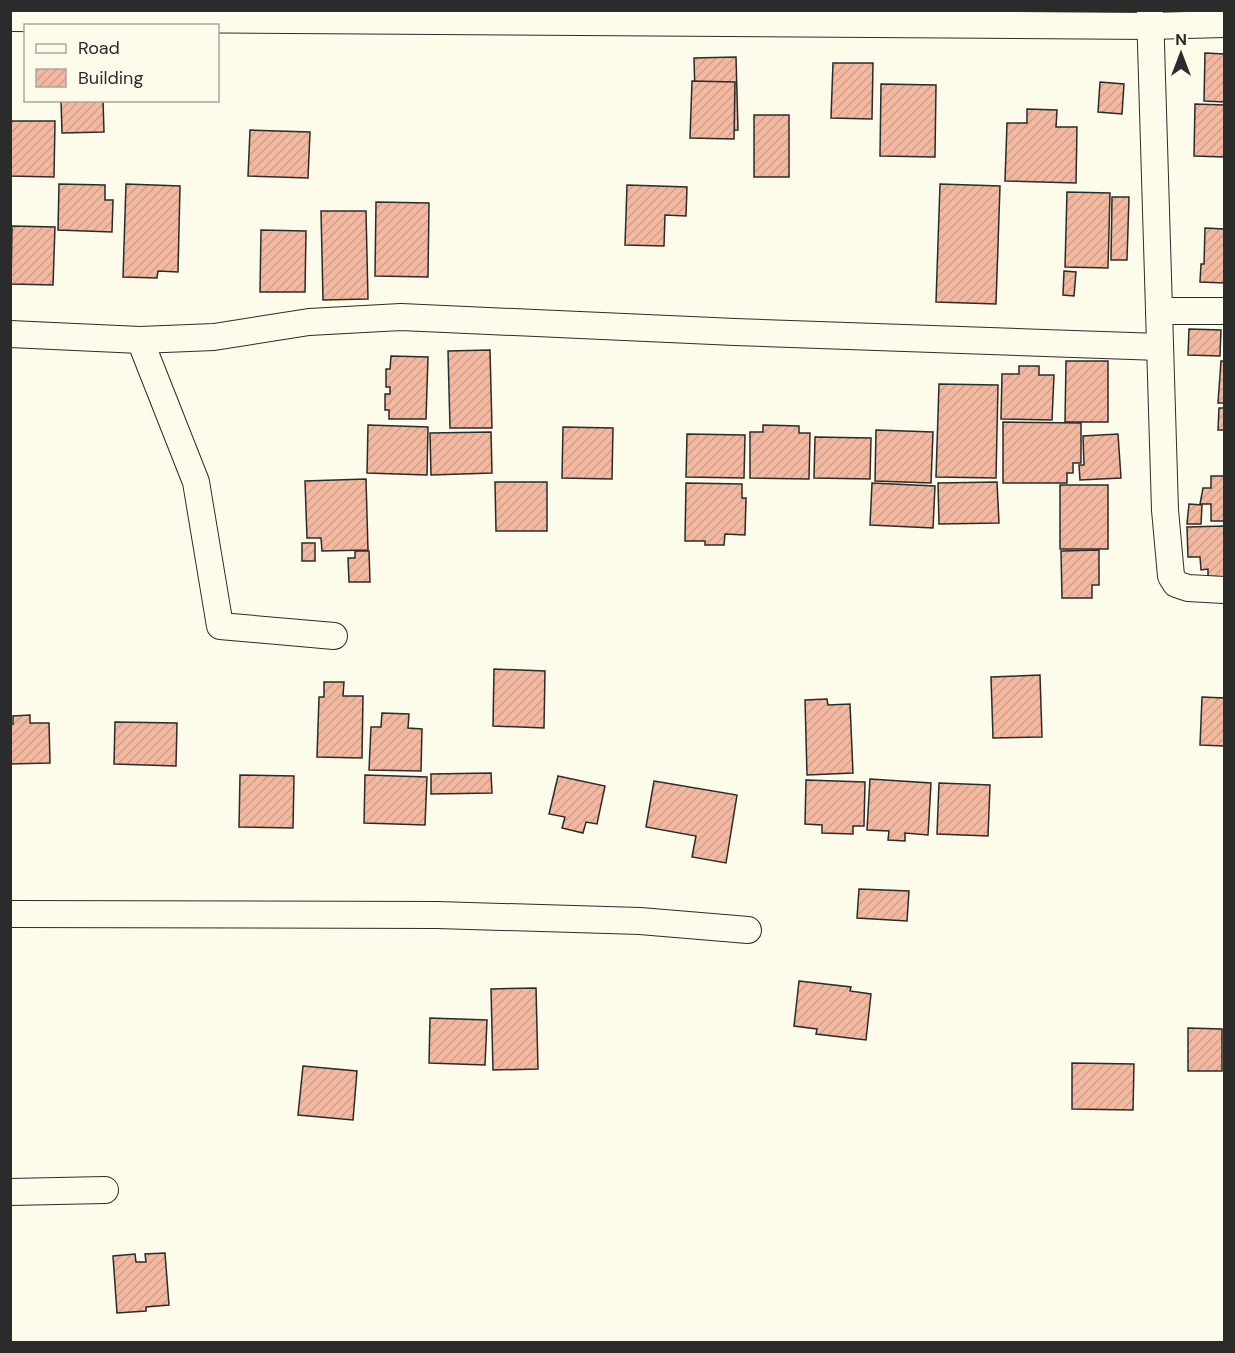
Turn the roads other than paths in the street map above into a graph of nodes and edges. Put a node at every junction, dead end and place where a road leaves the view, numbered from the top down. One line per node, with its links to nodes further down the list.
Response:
1 (497, 15): 2 (street); 3 (street)
2 (10, 18)
3 (1150, 18): 4 (street); 5 (street)
4 (1224, 24)
5 (1159, 311): 6 (street); 9 (street)
6 (1224, 311)
7 (10, 334): 8 (street)
8 (140, 340): 9 (street); 11 (street)
9 (1160, 347): 10 (street)
10 (1224, 590)
11 (334, 636)
12 (10, 914): 13 (street)
13 (748, 930)
14 (105, 1190): 15 (street)
15 (10, 1192)

